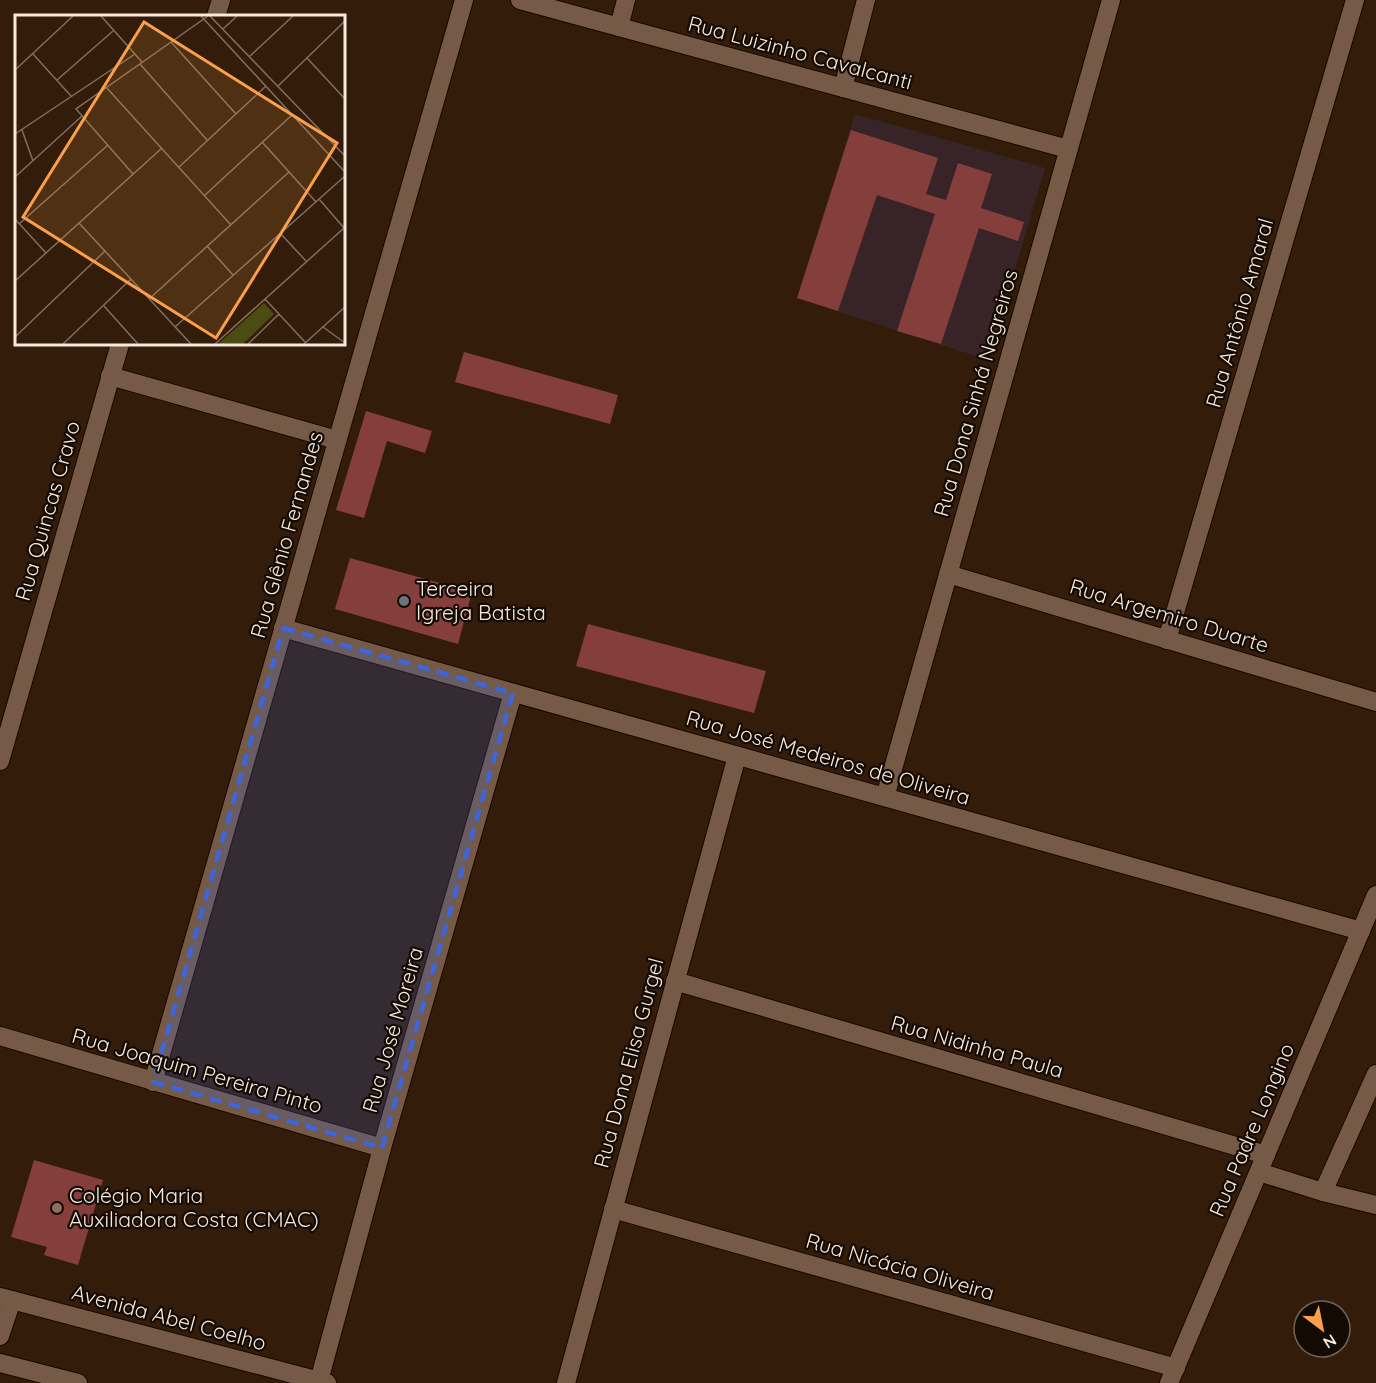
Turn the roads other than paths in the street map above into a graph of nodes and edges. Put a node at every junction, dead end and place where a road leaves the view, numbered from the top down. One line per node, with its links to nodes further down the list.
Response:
1 (221, 0): 8 (street)
2 (464, 0): 14 (street, Rua Glênio Fernandes)
3 (520, 0): 9 (street, Rua Luizinho Cavalcanti)
4 (626, 0): 9 (street)
5 (866, 0): 10 (street)
6 (1111, 0): 11 (street, Rua Dona Sinhá Negreiros)
7 (1355, 0): 17 (street, Rua Antônio Amaral)
8 (216, 15)
9 (619, 27): 10 (street, Rua Luizinho Cavalcanti)
10 (843, 88): 11 (street, Rua Luizinho Cavalcanti)
11 (1068, 149): 15 (street, Rua Dona Sinhá Negreiros)
12 (120, 345): 13 (street, Rua Quincas Cravo)
13 (110, 376): 14 (street); 20 (street, Rua Quincas Cravo)
14 (337, 440): 16 (street, Rua Glênio Fernandes)
15 (948, 574): 17 (street, Rua Argemiro Duarte); 23 (street, Rua Dona Sinhá Negreiros)
16 (283, 628): 18 (street, Rua José Medeiros de Oliveira); 29 (street, Rua Glênio Fernandes)
17 (1167, 640): 19 (street, Rua Argemiro Duarte)
18 (513, 693): 21 (street, Rua José Medeiros de Oliveira); 30 (street, Rua José Moreira)
19 (1376, 702)
20 (3, 739): 22 (street, Rua Quincas Cravo)
21 (736, 756): 23 (street, Rua José Medeiros de Oliveira); 26 (street, Rua Dona Elisa Gurgel)
22 (0, 761)
23 (885, 797): 25 (street, Rua José Medeiros de Oliveira)
24 (1376, 895): 25 (street, Rua Padre Longino)
25 (1361, 931): 31 (street, Rua Padre Longino)
26 (675, 981): 31 (street, Rua Nidinha Paula); 34 (street, Rua Dona Elisa Gurgel)
27 (0, 1036): 29 (street, Rua Joaquim Pereira Pinto)
28 (1376, 1074): 32 (street)
29 (153, 1082): 30 (street, Rua Joaquim Pereira Pinto)
30 (382, 1148): 39 (street, Rua José Moreira)
31 (1262, 1164): 32 (street, Rua Nidinha Paula); 38 (street, Rua Padre Longino)
32 (1323, 1192): 33 (street, Rua Nidinha Paula)
33 (1376, 1205)
34 (613, 1209): 38 (street, Rua Nicácia Oliveira); 41 (street, Rua Dona Elisa Gurgel)
35 (6, 1298): 36 (street); 39 (street, Avenida Abel Coelho)
36 (0, 1336)
37 (0, 1363): 40 (street)
38 (1173, 1376)
39 (323, 1382)
40 (78, 1383)
41 (566, 1383)

